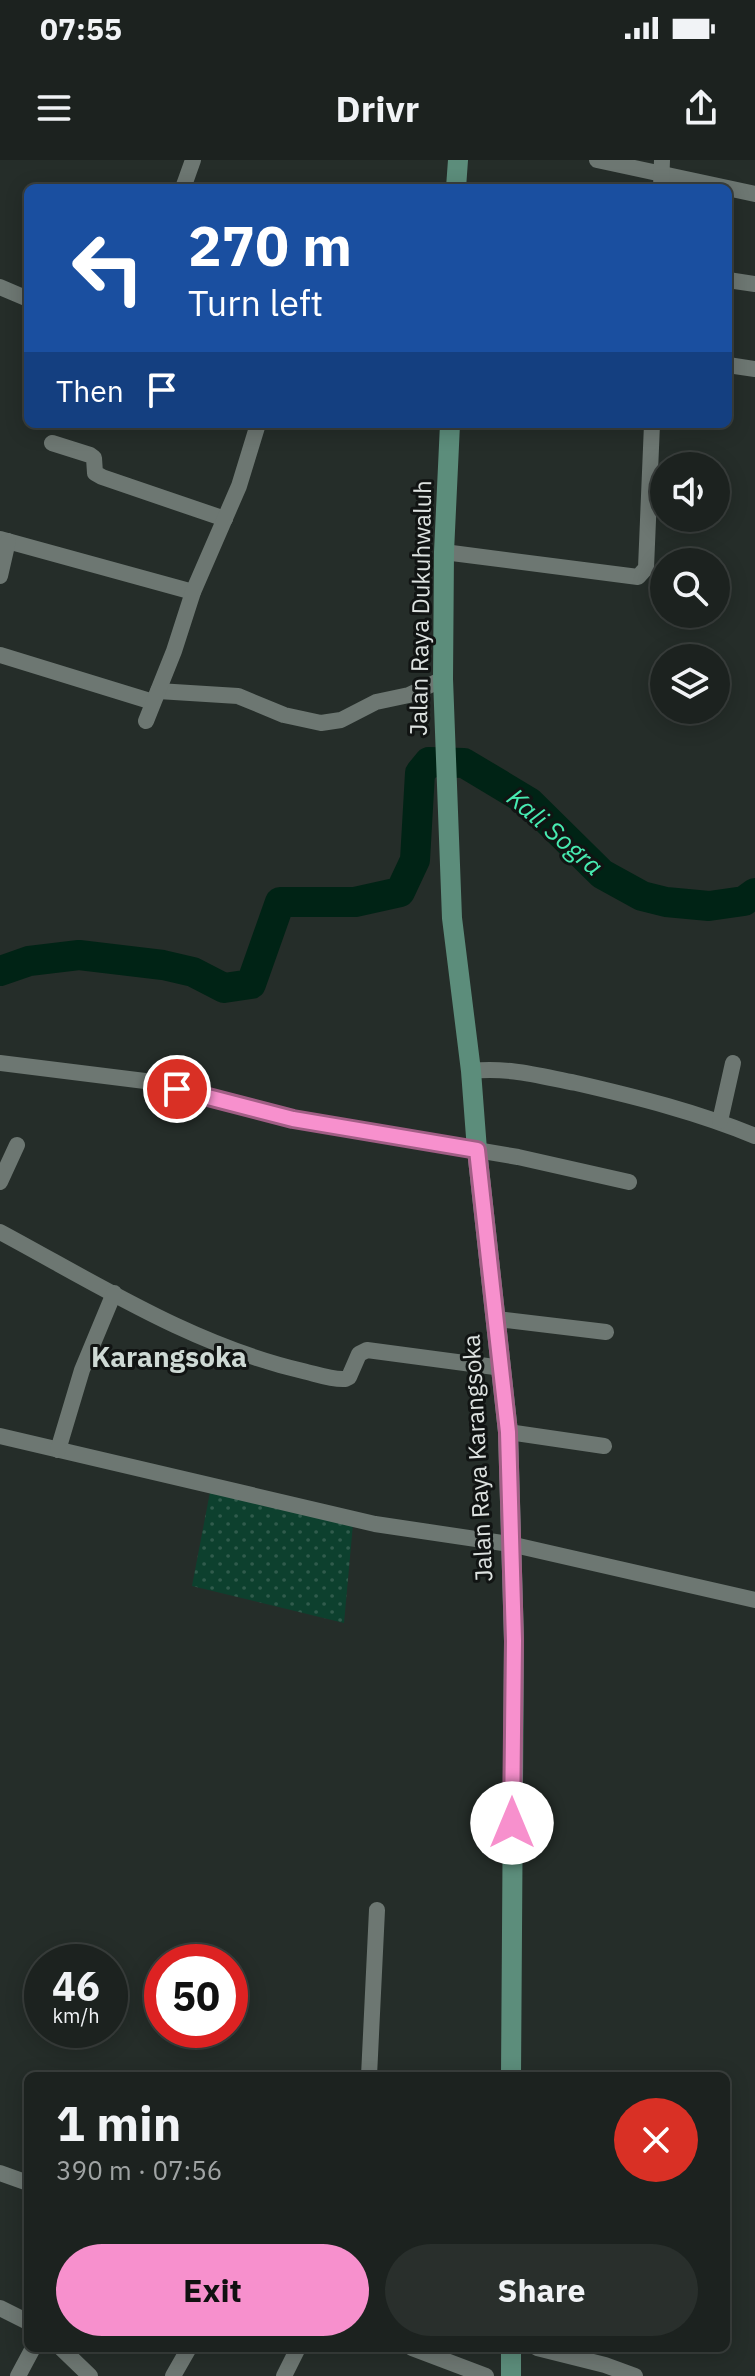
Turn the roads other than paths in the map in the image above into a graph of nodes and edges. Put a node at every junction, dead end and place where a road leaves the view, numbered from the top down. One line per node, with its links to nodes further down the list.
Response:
1 (193, 160): 5 (street)
2 (458, 160): 6 (main road)
3 (597, 160): 4 (street)
4 (661, 174): 7 (street)
5 (184, 184)
6 (456, 184)
7 (708, 184)
8 (732, 189): 9 (street)
9 (755, 194)
10 (732, 281): 11 (street)
11 (755, 284)
12 (0, 287): 13 (street)
13 (24, 297)
14 (732, 366): 15 (street)
15 (755, 369)
16 (257, 428): 20 (street)
17 (450, 428): 22 (main road, Jalan Raya Dukuhwaluh)
18 (652, 428): 22 (street)
19 (52, 443): 20 (street)
20 (225, 519): 24 (street)
21 (4, 540): 23 (street); 24 (street)
22 (444, 552): 26 (main road, Jalan Raya Dukuhwaluh)
23 (0, 576)
24 (193, 592): 27 (street)
25 (0, 655): 27 (street)
26 (443, 679): 27 (street); 29 (main road, Jalan Raya Dukuhwaluh)
27 (156, 696): 28 (street)
28 (146, 721)
29 (446, 793): 32 (main road, Jalan Raya Karangsoka)
30 (0, 1063): 36 (street)
31 (733, 1063): 33 (street)
32 (471, 1071): 33 (street); 36 (main road, Jalan Raya Karangsoka)
33 (720, 1121): 34 (street)
34 (755, 1136)
35 (17, 1145): 37 (street)
36 (477, 1150): 38 (street); 41 (main road, Jalan Raya Karangsoka)
37 (0, 1182)
38 (629, 1182)
39 (0, 1232): 40 (street)
40 (114, 1293): 43 (street); 47 (street)
41 (497, 1319): 42 (street); 43 (main road, Jalan Raya Karangsoka)
42 (606, 1332)
43 (502, 1368): 44 (main road, Jalan Raya Karangsoka)
44 (508, 1432): 46 (street); 48 (main road, Jalan Raya Karangsoka)
45 (0, 1436): 47 (street)
46 (604, 1446)
47 (58, 1450): 48 (street)
48 (510, 1544): 49 (street); 52 (main road, Jalan Raya Karangsoka)
49 (755, 1600)
50 (377, 1910): 51 (street)
51 (369, 2072)
52 (511, 2072)
53 (0, 2173): 54 (street)
54 (24, 2182)
55 (0, 2308): 56 (street)
56 (24, 2320)
57 (31, 2352): 64 (street)
58 (65, 2352): 65 (street)
59 (187, 2352): 66 (street)
60 (296, 2352): 67 (street)
61 (423, 2352): 68 (street)
62 (511, 2352): 69 (main road)
63 (553, 2352): 70 (street)
64 (18, 2376)
65 (90, 2376)
66 (173, 2376)
67 (284, 2376)
68 (486, 2376)
69 (511, 2376)
70 (635, 2376)

